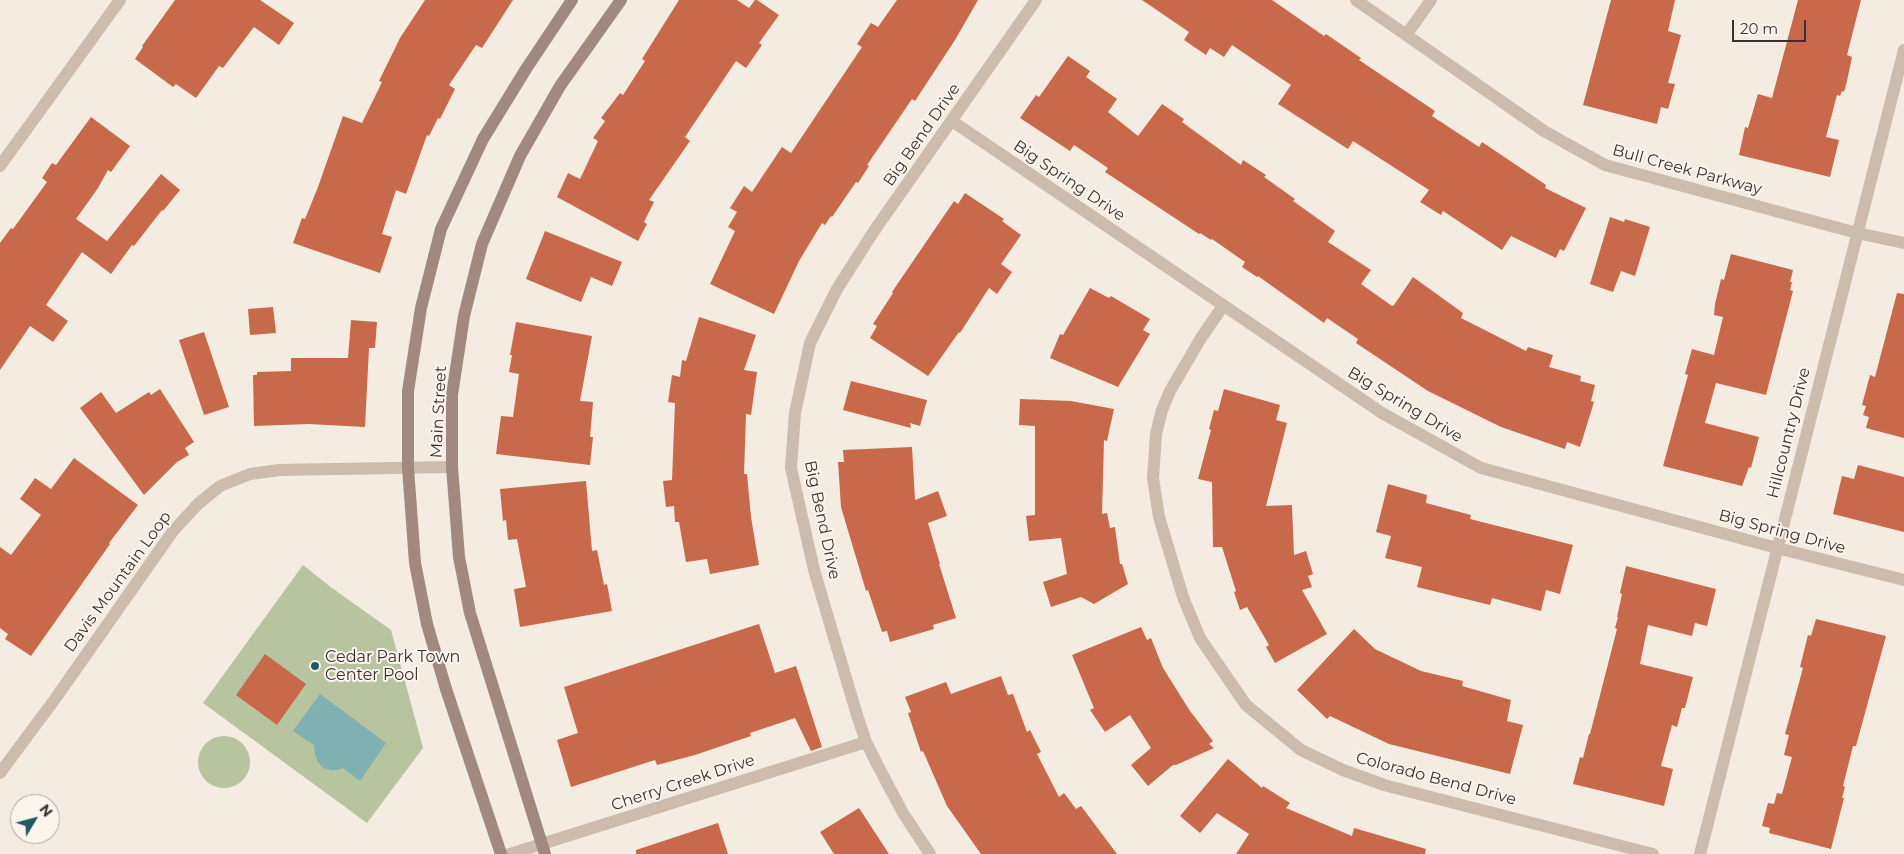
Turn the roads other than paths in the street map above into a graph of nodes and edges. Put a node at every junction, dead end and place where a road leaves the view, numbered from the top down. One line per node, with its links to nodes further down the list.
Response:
1 (120, 0): 10 (street)
2 (572, 0): 15 (street, Main Street)
3 (621, 0): 14 (street, Main Street)
4 (1036, 0): 9 (street, Big Bend Drive)
5 (1356, 0): 7 (street, Bull Creek Parkway)
6 (1431, 0): 7 (street)
7 (1407, 34): 11 (street, Bull Creek Parkway)
8 (1904, 50): 11 (street, Hillcountry Drive)
9 (952, 121): 13 (street, Big Spring Drive); 18 (street, Big Bend Drive)
10 (0, 166)
11 (1857, 232): 12 (street, Bull Creek Parkway); 16 (street, Hillcountry Drive)
12 (1904, 243)
13 (1223, 306): 16 (street, Big Spring Drive); 24 (street, Colorado Bend Drive)
14 (452, 467): 15 (street, Davis Mountain Loop); 20 (street, Main Street)
15 (408, 468): 19 (street, Davis Mountain Loop); 21 (street, Main Street)
16 (1777, 548): 17 (street, Big Spring Drive); 25 (street, Hillcountry Drive)
17 (1904, 580)
18 (866, 742): 20 (street, Cherry Creek Drive); 23 (street, Big Bend Drive)
19 (0, 773)
20 (544, 850): 22 (street, Cherry Creek Drive)
21 (502, 854)
22 (510, 854)
23 (930, 854)
24 (1653, 854)
25 (1700, 854)

